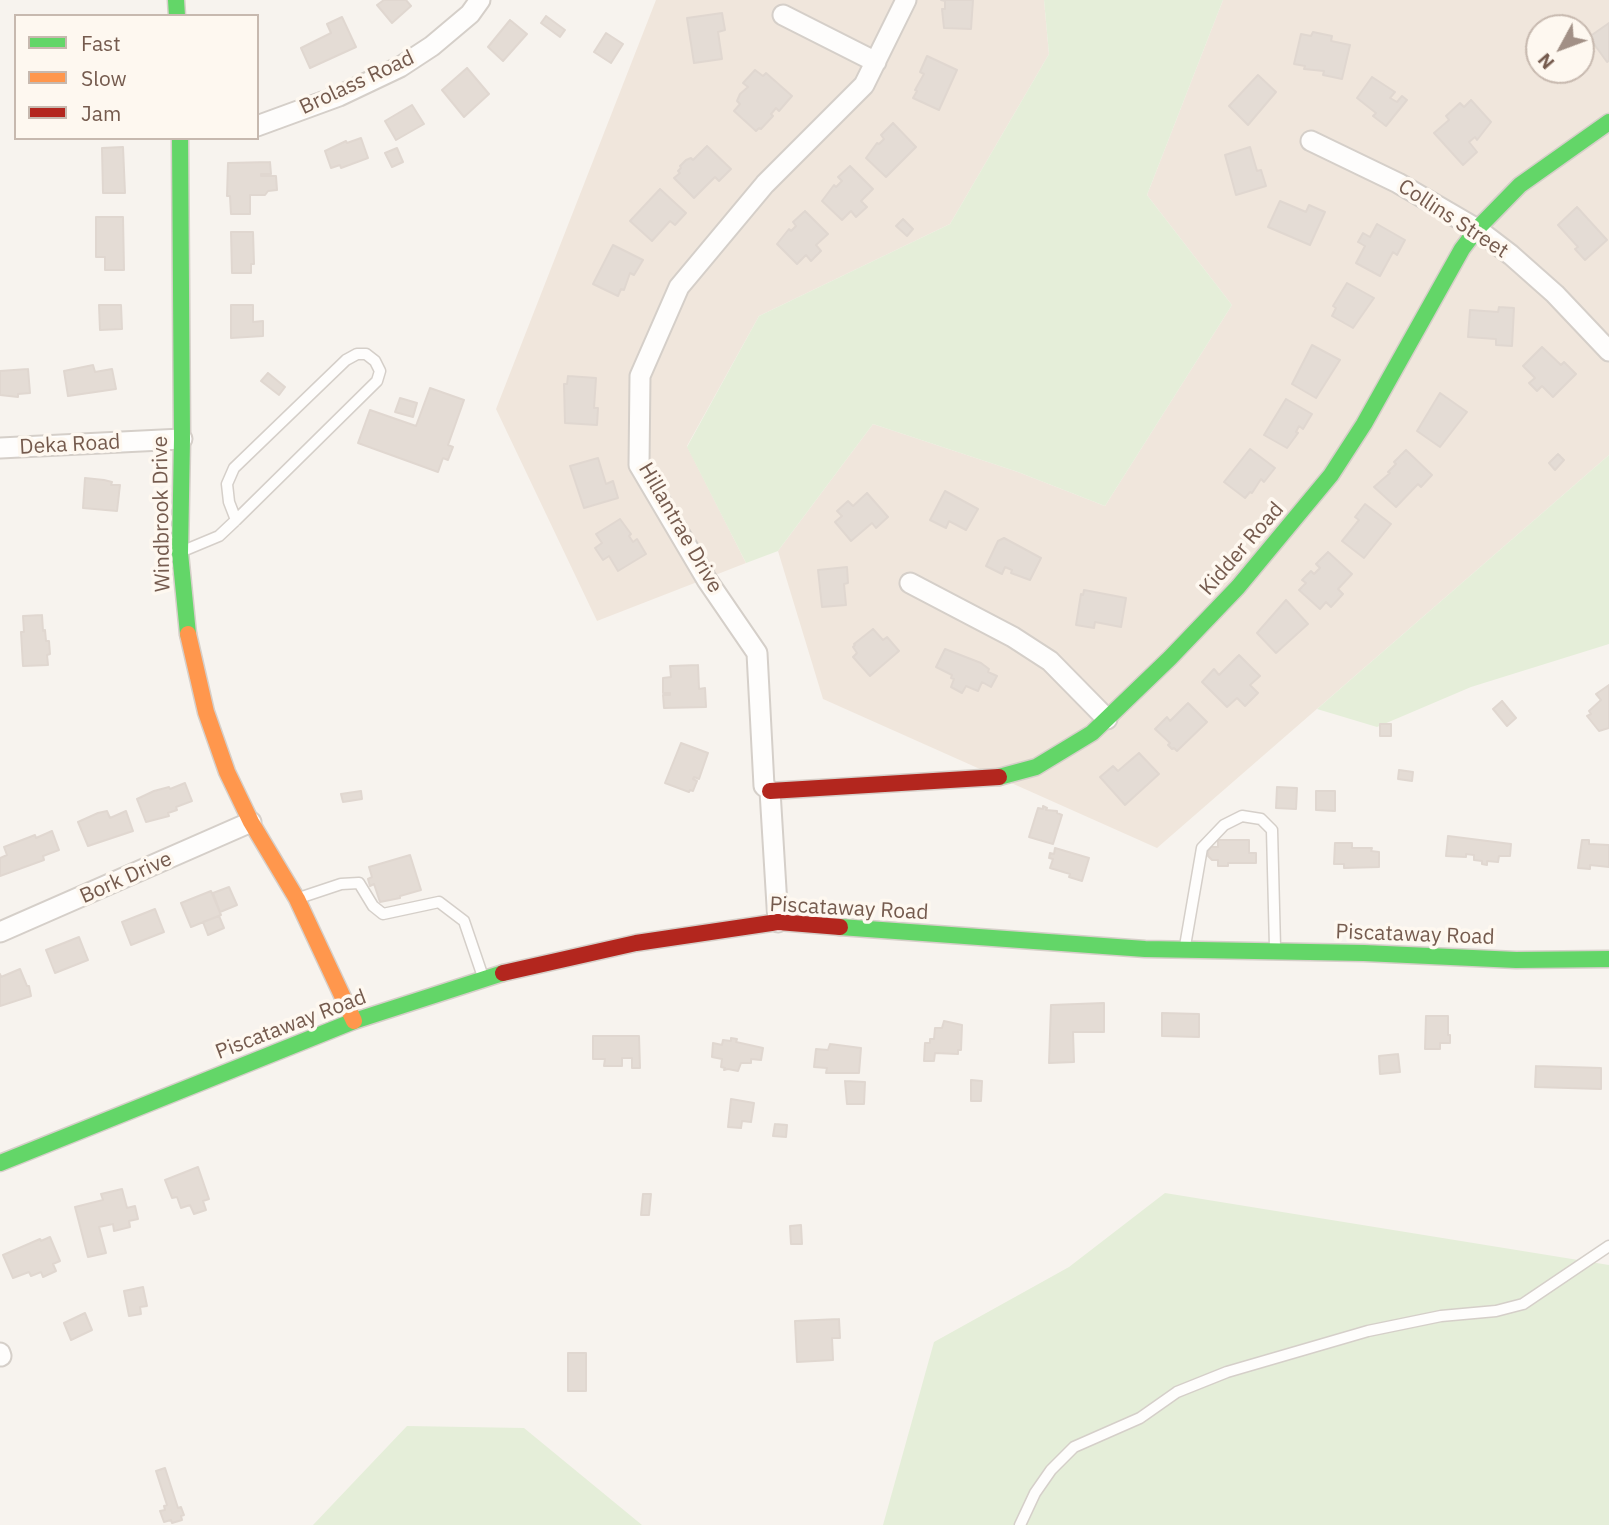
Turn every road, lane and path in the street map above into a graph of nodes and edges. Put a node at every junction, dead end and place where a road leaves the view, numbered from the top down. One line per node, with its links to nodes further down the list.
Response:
1 (480, 0): 6 (street, Brolass Road)
2 (906, 0): 4 (street, Hillantrae Drive)
3 (783, 15): 4 (street)
4 (876, 62): 17 (street, Hillantrae Drive)
5 (1609, 122): 9 (street, Kidder Road)
6 (259, 125)
7 (180, 140): 11 (street, Windbrook Drive)
8 (1311, 141): 9 (street, Collins Street)
9 (1477, 229): 10 (street, Collins Street); 16 (street, Kidder Road)
10 (1609, 351)
11 (182, 439): 12 (street, Deka Road); 14 (street, Windbrook Drive)
12 (0, 448)
13 (236, 520): 13 (lane); 14 (lane)
14 (180, 553): 18 (street, Windbrook Drive)
15 (910, 583): 16 (street)
16 (1107, 719): 17 (street, Kidder Road)
17 (770, 791): 20 (street, Hillantrae Drive)
18 (251, 822): 19 (street, Windbrook Drive); 21 (street, Bork Drive)
19 (297, 899): 25 (lane); 26 (street, Windbrook Drive)
20 (778, 922): 22 (street, Piscataway Road); 25 (street, Piscataway Road)
21 (0, 932)
22 (1185, 950): 23 (street, Piscataway Road); 23 (lane)
23 (1275, 951): 24 (street, Piscataway Road)
24 (1609, 959)
25 (483, 978): 26 (street, Piscataway Road)
26 (354, 1021): 27 (street, Piscataway Road)
27 (0, 1163)
28 (1609, 1246): 29 (lane)
29 (1020, 1525)

